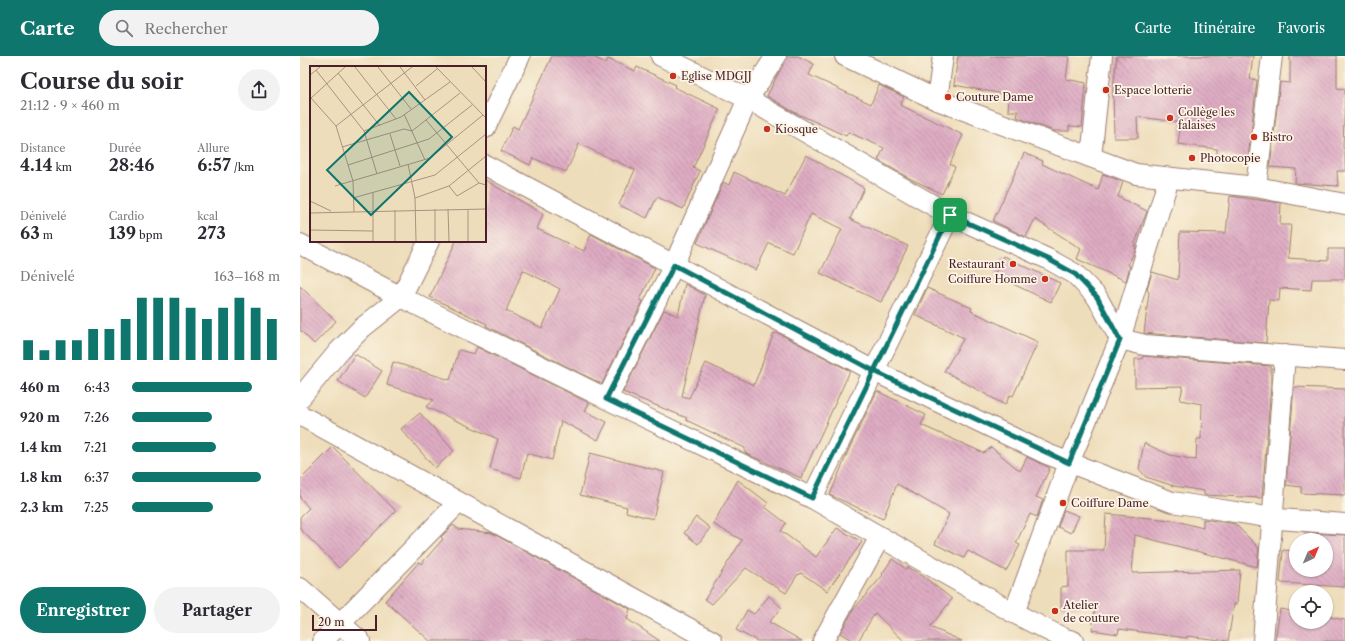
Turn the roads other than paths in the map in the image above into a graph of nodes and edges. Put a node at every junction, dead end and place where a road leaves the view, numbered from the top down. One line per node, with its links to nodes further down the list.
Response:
1 (520, 56): 10 (street)
2 (661, 56): 8 (street)
3 (776, 56): 8 (street)
4 (845, 56): 9 (street)
5 (943, 56): 9 (street)
6 (1102, 56): 11 (street)
7 (1272, 56): 14 (street)
8 (748, 99): 16 (street); 19 (street)
9 (936, 100): 11 (street)
10 (486, 126)
11 (1091, 157): 13 (street)
12 (486, 166): 19 (street)
13 (1169, 178): 14 (street); 21 (street)
14 (1256, 188): 15 (street)
15 (1345, 204)
16 (950, 215): 21 (street); 24 (street)
17 (428, 242): 20 (street)
18 (300, 244): 20 (street)
19 (674, 265): 24 (street); 26 (street)
20 (401, 297): 25 (street); 26 (street)
21 (1120, 340): 22 (street); 28 (street)
22 (1285, 355): 23 (street); 31 (street)
23 (1345, 360)
24 (874, 371): 28 (street); 29 (street)
25 (300, 398)
26 (606, 399): 29 (street)
27 (300, 415): 30 (street)
28 (1069, 463): 31 (street); 35 (street)
29 (812, 498): 33 (street)
30 (458, 503): 36 (street); 39 (street)
31 (1272, 518): 32 (street); 42 (street)
32 (1345, 524)
33 (880, 537): 35 (street); 40 (street)
34 (300, 588): 36 (street)
35 (1014, 613): 41 (street)
36 (340, 623): 37 (street); 38 (street)
37 (323, 641)
38 (360, 641)
39 (712, 641)
40 (823, 641)
41 (1073, 641)
42 (1263, 641)

